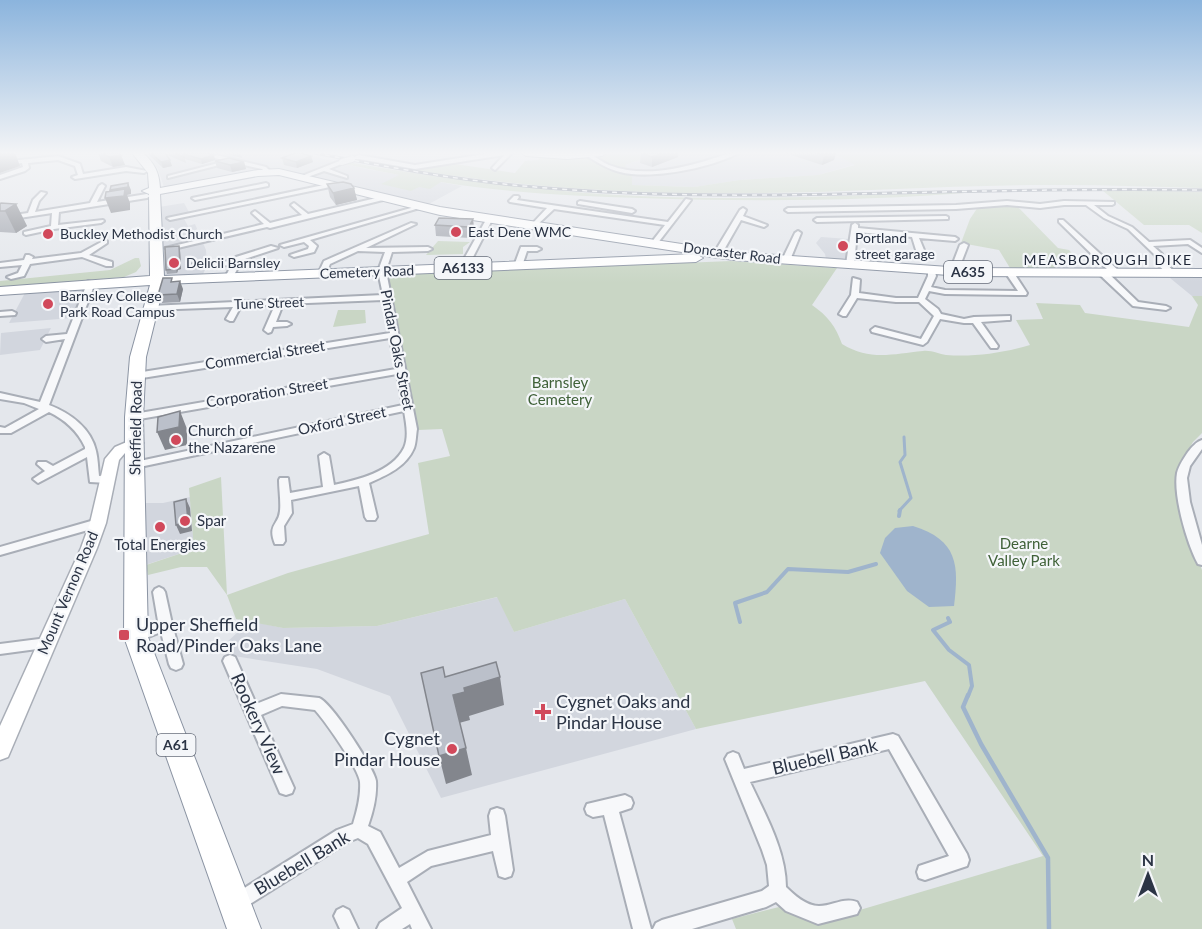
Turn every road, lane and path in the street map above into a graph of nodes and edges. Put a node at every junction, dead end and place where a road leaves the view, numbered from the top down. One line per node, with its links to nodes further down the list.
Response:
1 (40, 196): 28 (street)
2 (97, 196): 15 (street)
3 (140, 196): 15 (street)
4 (156, 196): 85 (highway, Sheffield Road / A61)
5 (204, 196): 10 (street)
6 (213, 196): 21 (street)
7 (277, 196): 21 (street)
8 (378, 196): 11 (highway, Doncaster Road)
9 (516, 197): 20 (street)
10 (195, 198)
11 (385, 198): 19 (highway, Doncaster Road); 29 (street)
12 (688, 200): 40 (street)
13 (640, 202): 26 (street)
14 (1112, 203): 17 (street)
15 (93, 204): 23 (street)
16 (997, 204): 17 (street); 22 (street); 25 (street)
17 (1089, 204): 53 (street)
18 (294, 205): 29 (street)
19 (420, 207): 31 (highway, Doncaster Road); 50 (street)
20 (552, 207): 24 (street); 41 (street)
21 (220, 208): 30 (street)
22 (793, 208)
23 (56, 210): 28 (street); 44 (street)
24 (573, 210): 26 (street); 32 (street)
25 (1005, 210)
26 (632, 211): 32 (street)
27 (255, 213): 43 (street)
28 (31, 214): 34 (street)
29 (309, 217): 43 (street)
30 (170, 218)
31 (490, 218): 41 (highway, Doncaster Road); 69 (street)
32 (626, 218): 40 (street)
33 (945, 218): 36 (street)
34 (0, 219)
35 (817, 220): 36 (street)
36 (853, 220): 45 (street)
37 (101, 221): 44 (street)
38 (1061, 221): 81 (street)
39 (413, 224): 61 (street)
40 (670, 224): 52 (street)
41 (534, 225): 52 (highway, Doncaster Road)
42 (764, 225): 66 (street)
43 (270, 226): 56 (street)
44 (54, 227): 46 (street)
45 (855, 230): 48 (street); 73 (street)
46 (26, 233)
47 (798, 233): 71 (street)
48 (915, 236): 49 (street); 62 (street)
49 (955, 239)
50 (306, 240): 54 (street); 65 (street)
51 (105, 242): 64 (street)
52 (656, 243): 66 (highway, Doncaster Road)
53 (1147, 244): 63 (street); 82 (street)
54 (284, 245)
55 (964, 245): 79 (street)
56 (169, 248)
57 (274, 248): 70 (street)
58 (389, 249): 59 (street); 61 (street); 78 (street)
59 (428, 249)
60 (537, 249): 76 (street)
61 (355, 250): 84 (street)
62 (920, 250)
63 (1202, 251)
64 (83, 255): 68 (street); 72 (street)
65 (294, 255)
66 (705, 255): 67 (highway, A6133); 76 (highway, Cemetery Road / A6133)
67 (734, 256): 71 (highway, Doncaster Road / A635)
68 (29, 257): 74 (street); 86 (street)
69 (468, 259)
70 (239, 260): 75 (street); 87 (street)
71 (786, 260): 73 (highway, Doncaster Road / A635)
72 (109, 264)
73 (850, 264): 77 (highway, Doncaster Road / A635)
74 (0, 265)
75 (195, 265)
76 (518, 266): 78 (highway, Cemetery Road / A6133)
77 (931, 269): 79 (highway, Doncaster Road / A635); 90 (street)
78 (382, 271): 84 (highway, Cemetery Road / A6133); 93 (street, Pindar Oaks Street)
79 (954, 271): 80 (highway, Doncaster Road / A635)
80 (1009, 272): 81 (highway, Doncaster Road / A635); 90 (street)
81 (1110, 273): 82 (highway, Doncaster Road / A635); 98 (street)
82 (1172, 273): 83 (highway, Doncaster Road / A635)
83 (1202, 273)
84 (322, 274): 87 (highway, Cemetery Road / A6133)
85 (151, 275): 87 (highway, Cemetery Road / A6133); 89 (highway, A6133); 97 (highway, Sheffield Road / A61)
86 (11, 277)
87 (229, 277)
88 (856, 280): 92 (street)
89 (91, 283): 91 (highway, A6133); 109 (street)
90 (927, 288): 94 (street)
91 (0, 291)
92 (855, 295): 94 (street); 101 (street)
93 (387, 297): 95 (street, Tune Street); 108 (street, Pindar Oaks Street)
94 (921, 300): 102 (street)
95 (280, 303): 96 (street, Tune Street); 106 (street)
96 (238, 304): 97 (street, Tune Street); 104 (street)
97 (150, 305): 113 (highway, Sheffield Road / A61)
98 (1166, 308)
99 (12, 313): 100 (street)
100 (0, 314)
101 (843, 314)
102 (938, 316): 105 (street); 107 (street)
103 (1007, 318): 105 (street)
104 (230, 319)
105 (974, 319): 111 (street)
106 (287, 324)
107 (875, 330)
108 (394, 335): 112 (street, Pindar Oaks Street); 113 (street, Commercial Street)
109 (70, 336): 110 (street); 115 (street)
110 (46, 339)
111 (994, 346)
112 (400, 371): 116 (street, Pindar Oaks Street); 117 (street, Corporation Street)
113 (136, 376): 117 (highway, Sheffield Road / A61)
114 (0, 396): 115 (street)
115 (46, 407): 118 (street); 121 (street)
116 (407, 407): 124 (street, Oxford Street); 129 (street, Pindar Oaks Street)
117 (134, 417): 119 (highway, Sheffield Road / A61)
118 (0, 430)
119 (136, 443): 124 (highway, Sheffield Road / A61); 127 (street, Mount Vernon Road)
120 (1202, 443): 136 (street)
121 (91, 450): 125 (street); 127 (street)
122 (324, 456): 130 (street)
123 (42, 464): 125 (street)
124 (135, 465): 139 (highway, Sheffield Road / A61)
125 (52, 471): 126 (street)
126 (38, 478)
127 (108, 480): 133 (street, Mount Vernon Road)
128 (284, 480): 131 (street)
129 (363, 480): 130 (street); 132 (street)
130 (329, 488): 131 (street)
131 (286, 497): 134 (street)
132 (371, 517)
133 (98, 523): 135 (street); 140 (street, Mount Vernon Road)
134 (279, 542)
135 (0, 551)
136 (1202, 561)
137 (159, 592): 138 (street)
138 (165, 624): 139 (street); 143 (street)
139 (136, 637): 159 (highway, A61)
140 (47, 643): 141 (street); 145 (street, Mount Vernon Road)
141 (0, 650)
142 (230, 661): 144 (street, Rookery View)
143 (176, 664)
144 (254, 712): 148 (street, Rookery View); 151 (street)
145 (0, 750)
146 (733, 759): 147 (street)
147 (740, 777): 154 (street, Bluebell Bank); 156 (street)
148 (286, 788)
149 (609, 806): 163 (street)
150 (497, 816): 152 (street)
151 (359, 830): 155 (street, Bluebell Bank); 159 (street, Bluebell Bank)
152 (500, 841): 153 (street); 155 (street)
153 (506, 870)
154 (925, 872)
155 (396, 879): 158 (street, Bluebell Bank)
156 (777, 891): 157 (street); 160 (street)
157 (851, 908)
158 (413, 911): 161 (street); 162 (street, Bluebell Bank)
159 (240, 916)
160 (669, 928)
161 (386, 929)
162 (422, 929)
163 (642, 929)

